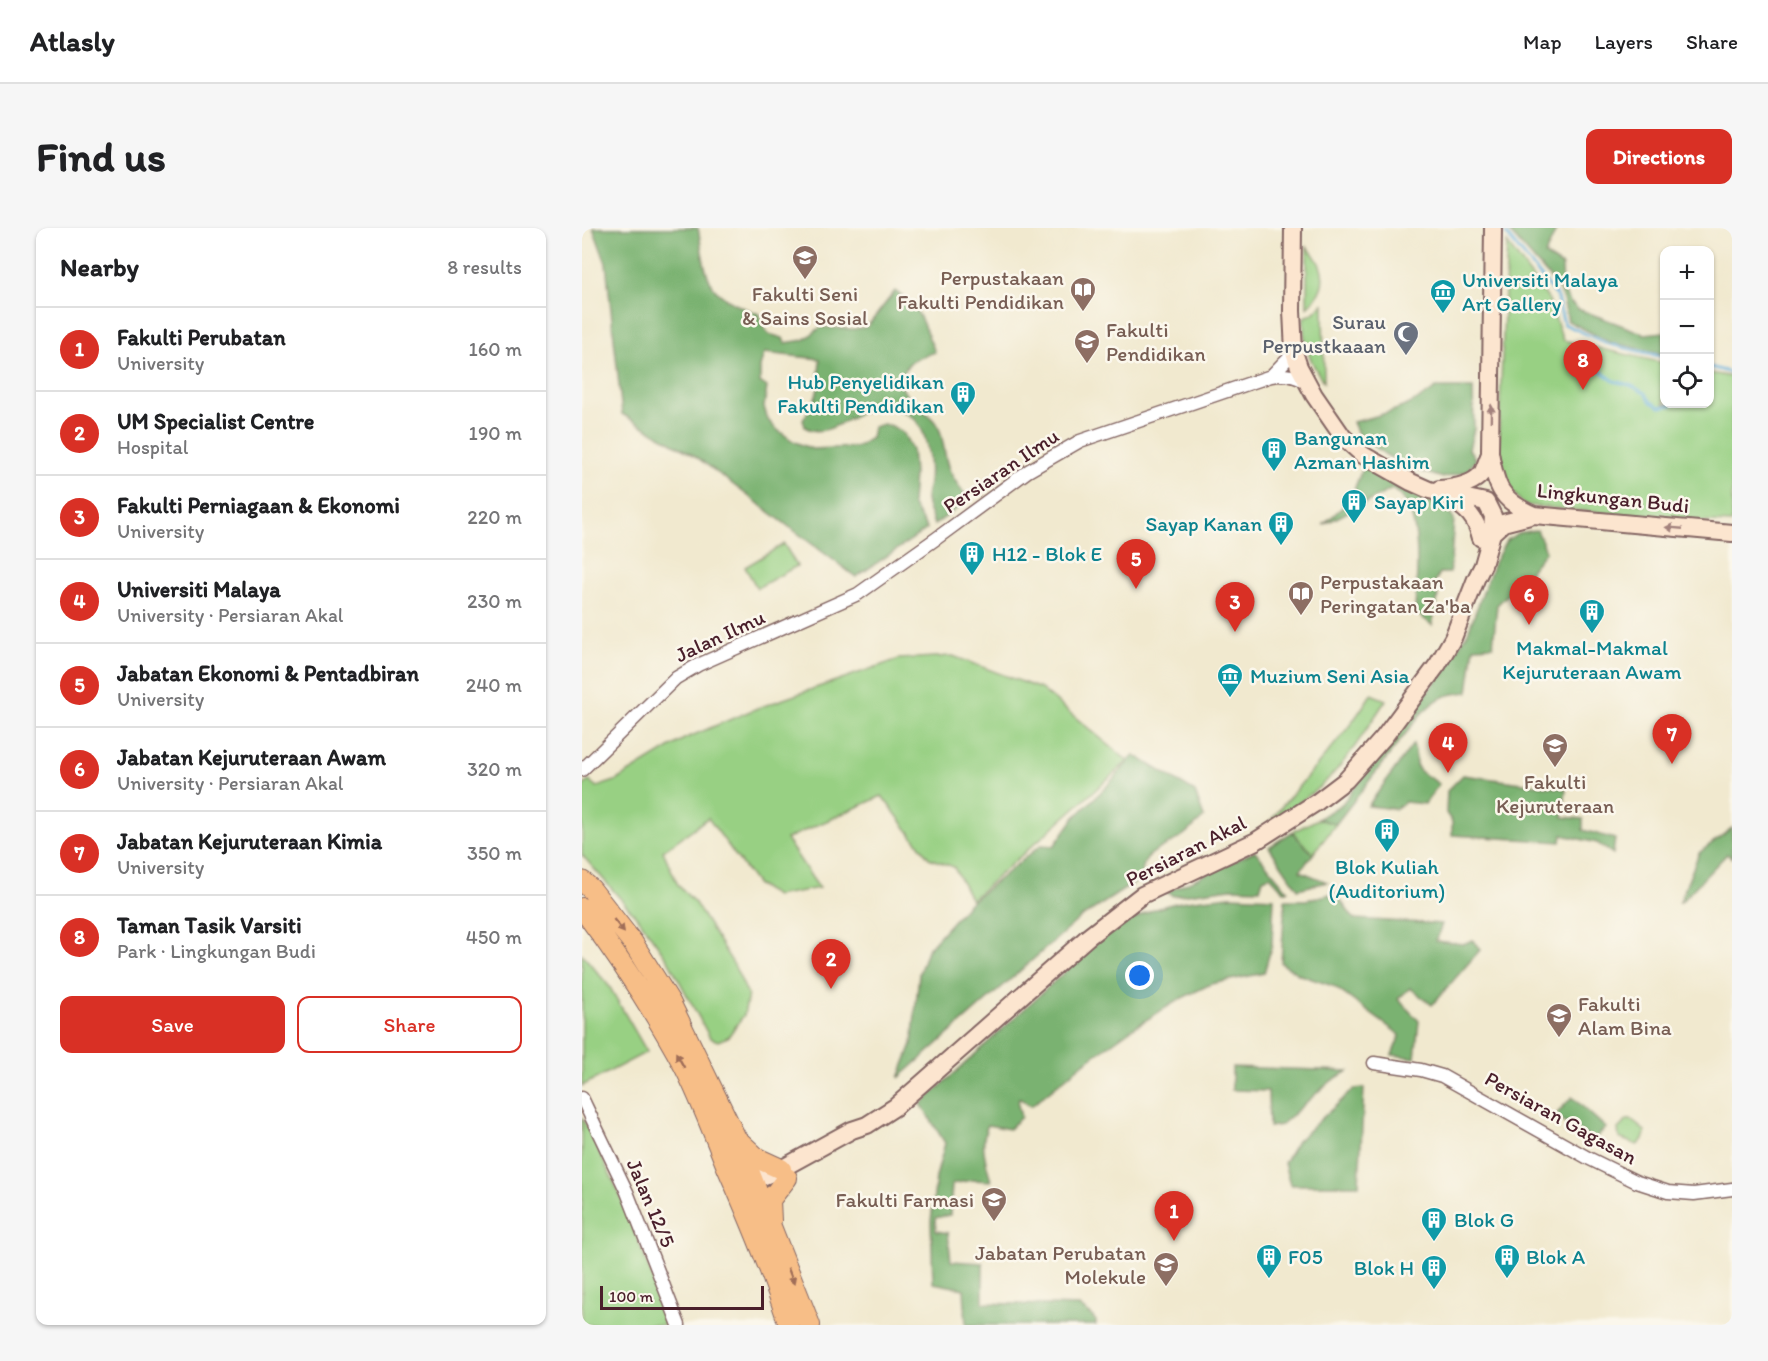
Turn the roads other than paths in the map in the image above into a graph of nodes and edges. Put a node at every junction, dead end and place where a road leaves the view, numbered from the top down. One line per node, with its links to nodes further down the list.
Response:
1 (1293, 228): 3 (street)
2 (1493, 228): 6 (street, Lingkungan Budi, one-way to 2)
3 (1294, 352): 4 (street, Persiaran Ilmu); 5 (street)
4 (1271, 376): 5 (street, Persiaran Ilmu); 12 (street, Persiaran Ilmu)
5 (1306, 382): 7 (street)
6 (1490, 452): 7 (street); 8 (street, Lingkungan Budi); 9 (street, Lingkungan Budi)
7 (1429, 490): 8 (street); 11 (street)
8 (1486, 502): 11 (street, Persiaran Akal)
9 (1534, 515): 10 (street, Lingkungan Budi, one-way to 9); 11 (street)
10 (1732, 532)
11 (1486, 536): 20 (street, Persiaran Akal)
12 (867, 588): 13 (street, Jalan Ilmu)
13 (582, 770)
14 (582, 881): 19 (main road, one-way to 19)
15 (582, 908): 18 (main road, one-way to 15)
16 (1374, 1063): 22 (street, Persiaran Gagasan)
17 (582, 1098): 25 (street, Jalan 12/5)
18 (706, 1113): 21 (main road); 24 (main road)
19 (735, 1136): 20 (main road); 21 (main road)
20 (784, 1173): 21 (street, Persiaran Akal); 23 (main road)
21 (754, 1187): 23 (main road); 24 (main road)
22 (1732, 1189)
23 (772, 1227): 27 (main road, one-way to 27)
24 (760, 1244): 26 (main road)
25 (679, 1325)
26 (789, 1325)
27 (810, 1325)

